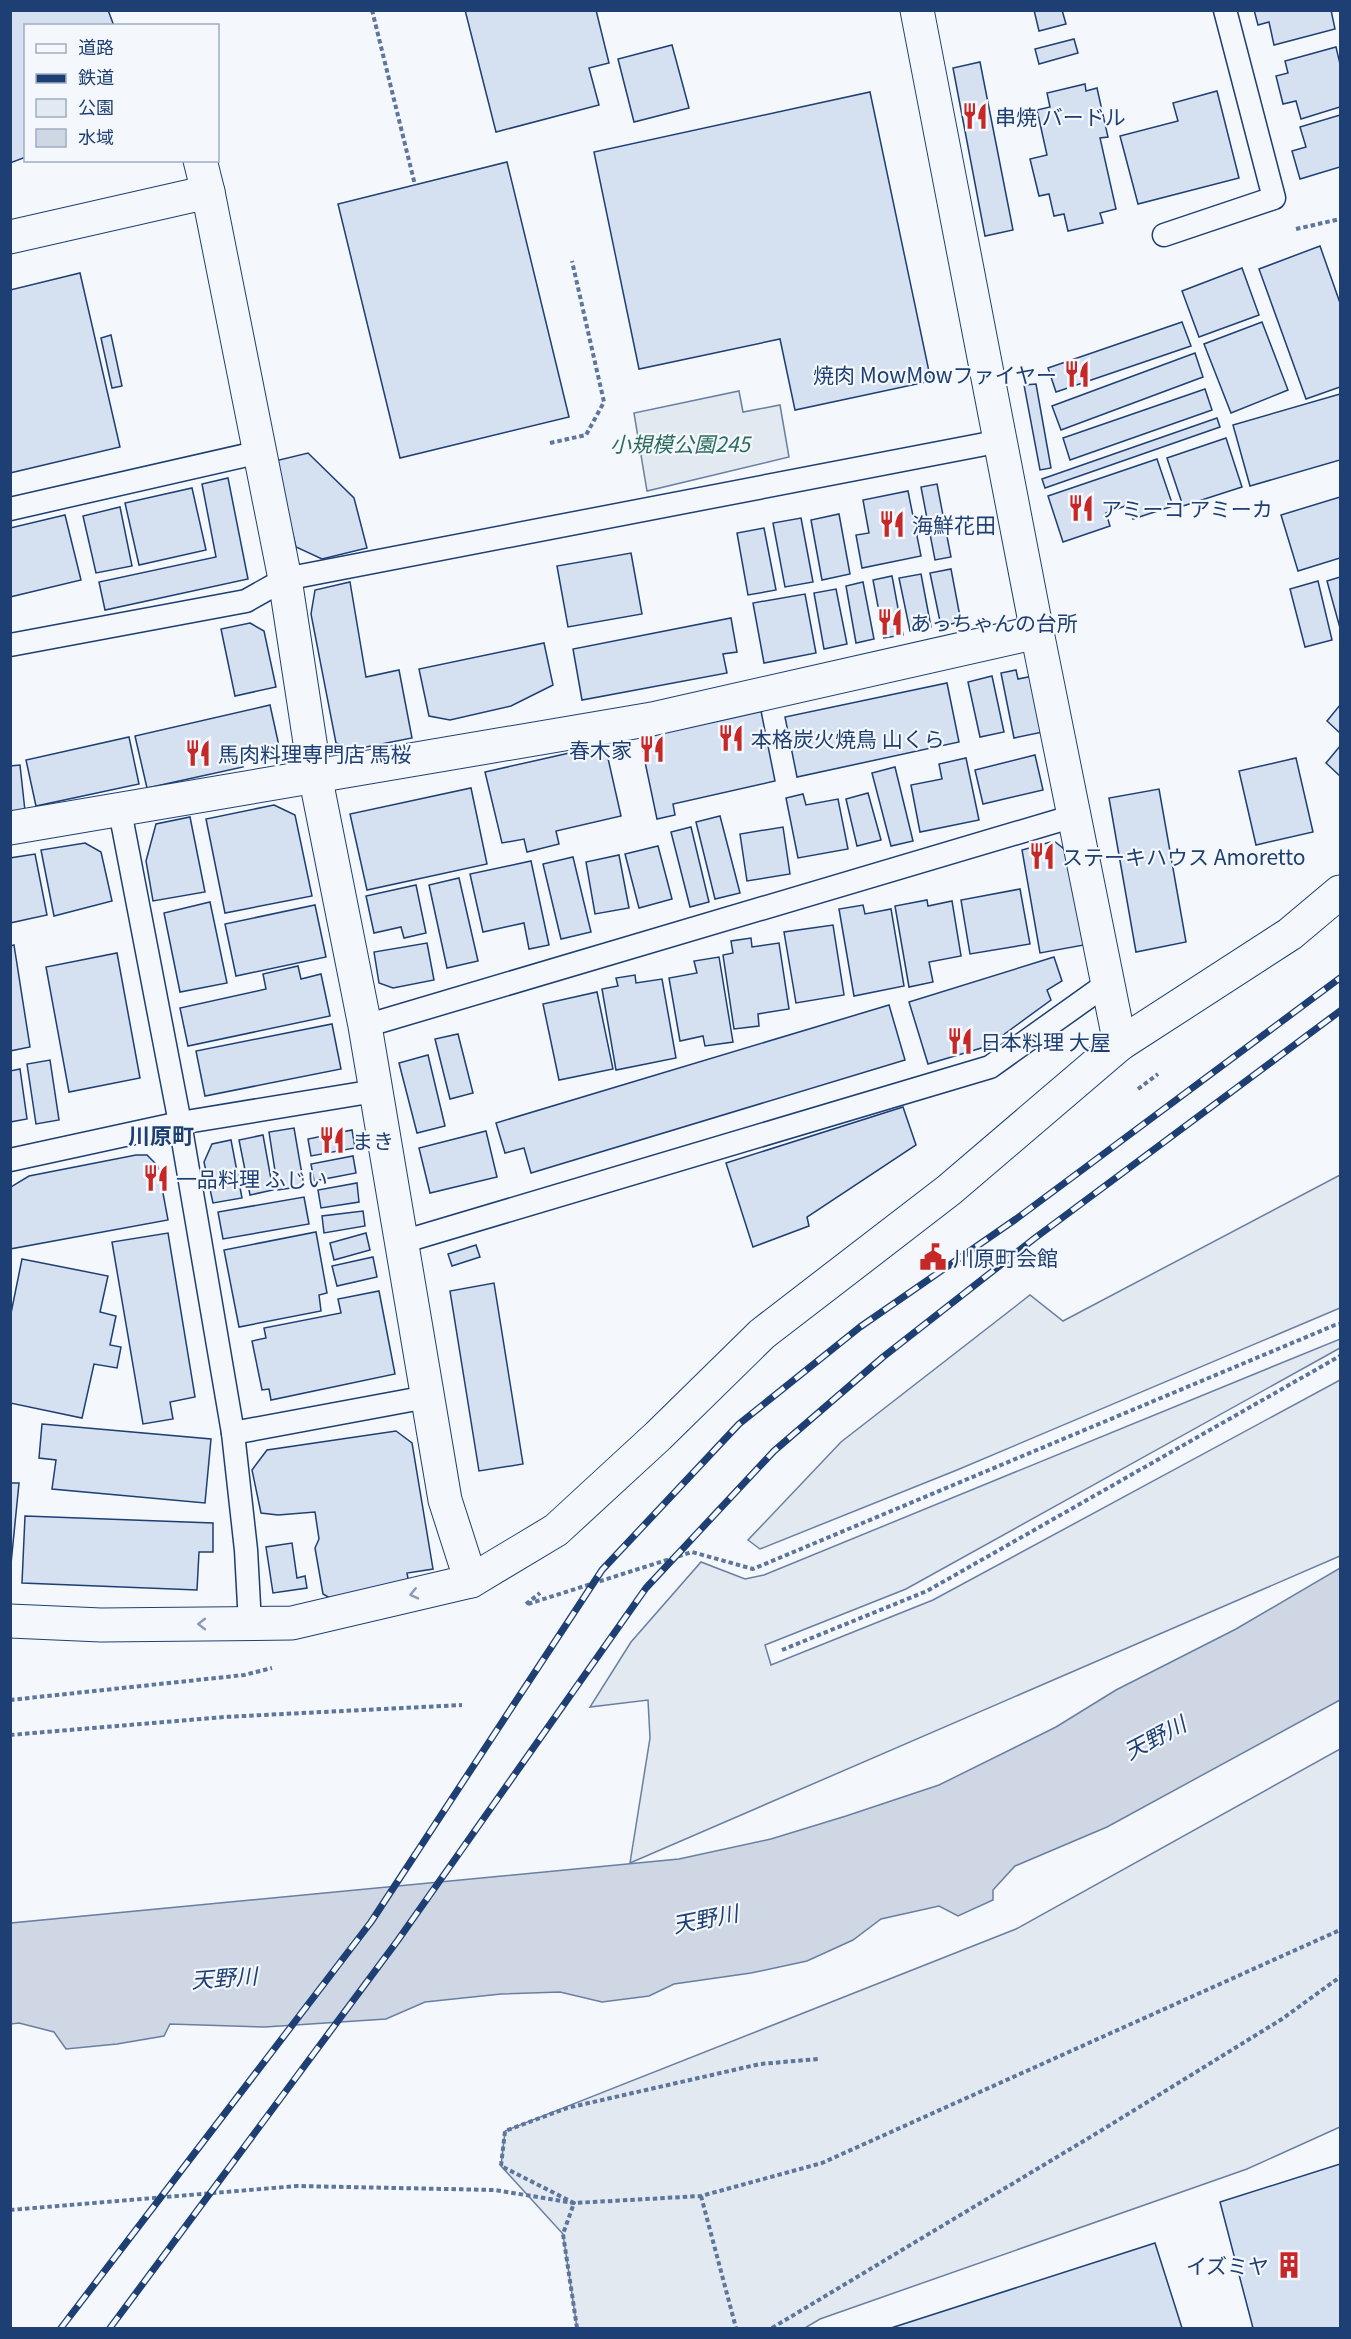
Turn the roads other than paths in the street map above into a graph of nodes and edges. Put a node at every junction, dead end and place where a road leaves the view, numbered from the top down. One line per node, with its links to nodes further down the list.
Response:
1 (917, 10): 7 (street)
2 (1225, 10): 5 (lane)
3 (200, 162): 4 (street)
4 (208, 192): 6 (street); 8 (street)
5 (1164, 235)
6 (10, 237)
7 (1001, 441): 10 (lane); 11 (street)
8 (260, 452): 9 (lane); 10 (street)
9 (10, 509)
10 (285, 579): 12 (lane); 13 (street)
11 (1037, 632): 13 (street); 15 (street)
12 (10, 645)
13 (315, 775): 14 (street); 19 (street)
14 (120, 811): 16 (street); 22 (lane)
15 (1074, 816): 18 (street); 19 (lane)
16 (10, 828)
17 (1341, 892): 20 (street)
18 (1108, 984): 20 (street); 24 (lane)
19 (365, 1026): 21 (street)
20 (1120, 1044): 27 (street)
21 (375, 1091): 22 (lane); 24 (street)
22 (180, 1123): 23 (lane); 26 (lane)
23 (10, 1160)
24 (402, 1242): 25 (street)
25 (426, 1397): 26 (lane); 27 (street)
26 (233, 1433): 29 (lane)
27 (471, 1581): 29 (street, one-way to 29)
28 (10, 1621): 29 (street, one-way to 28)
29 (250, 1624)

